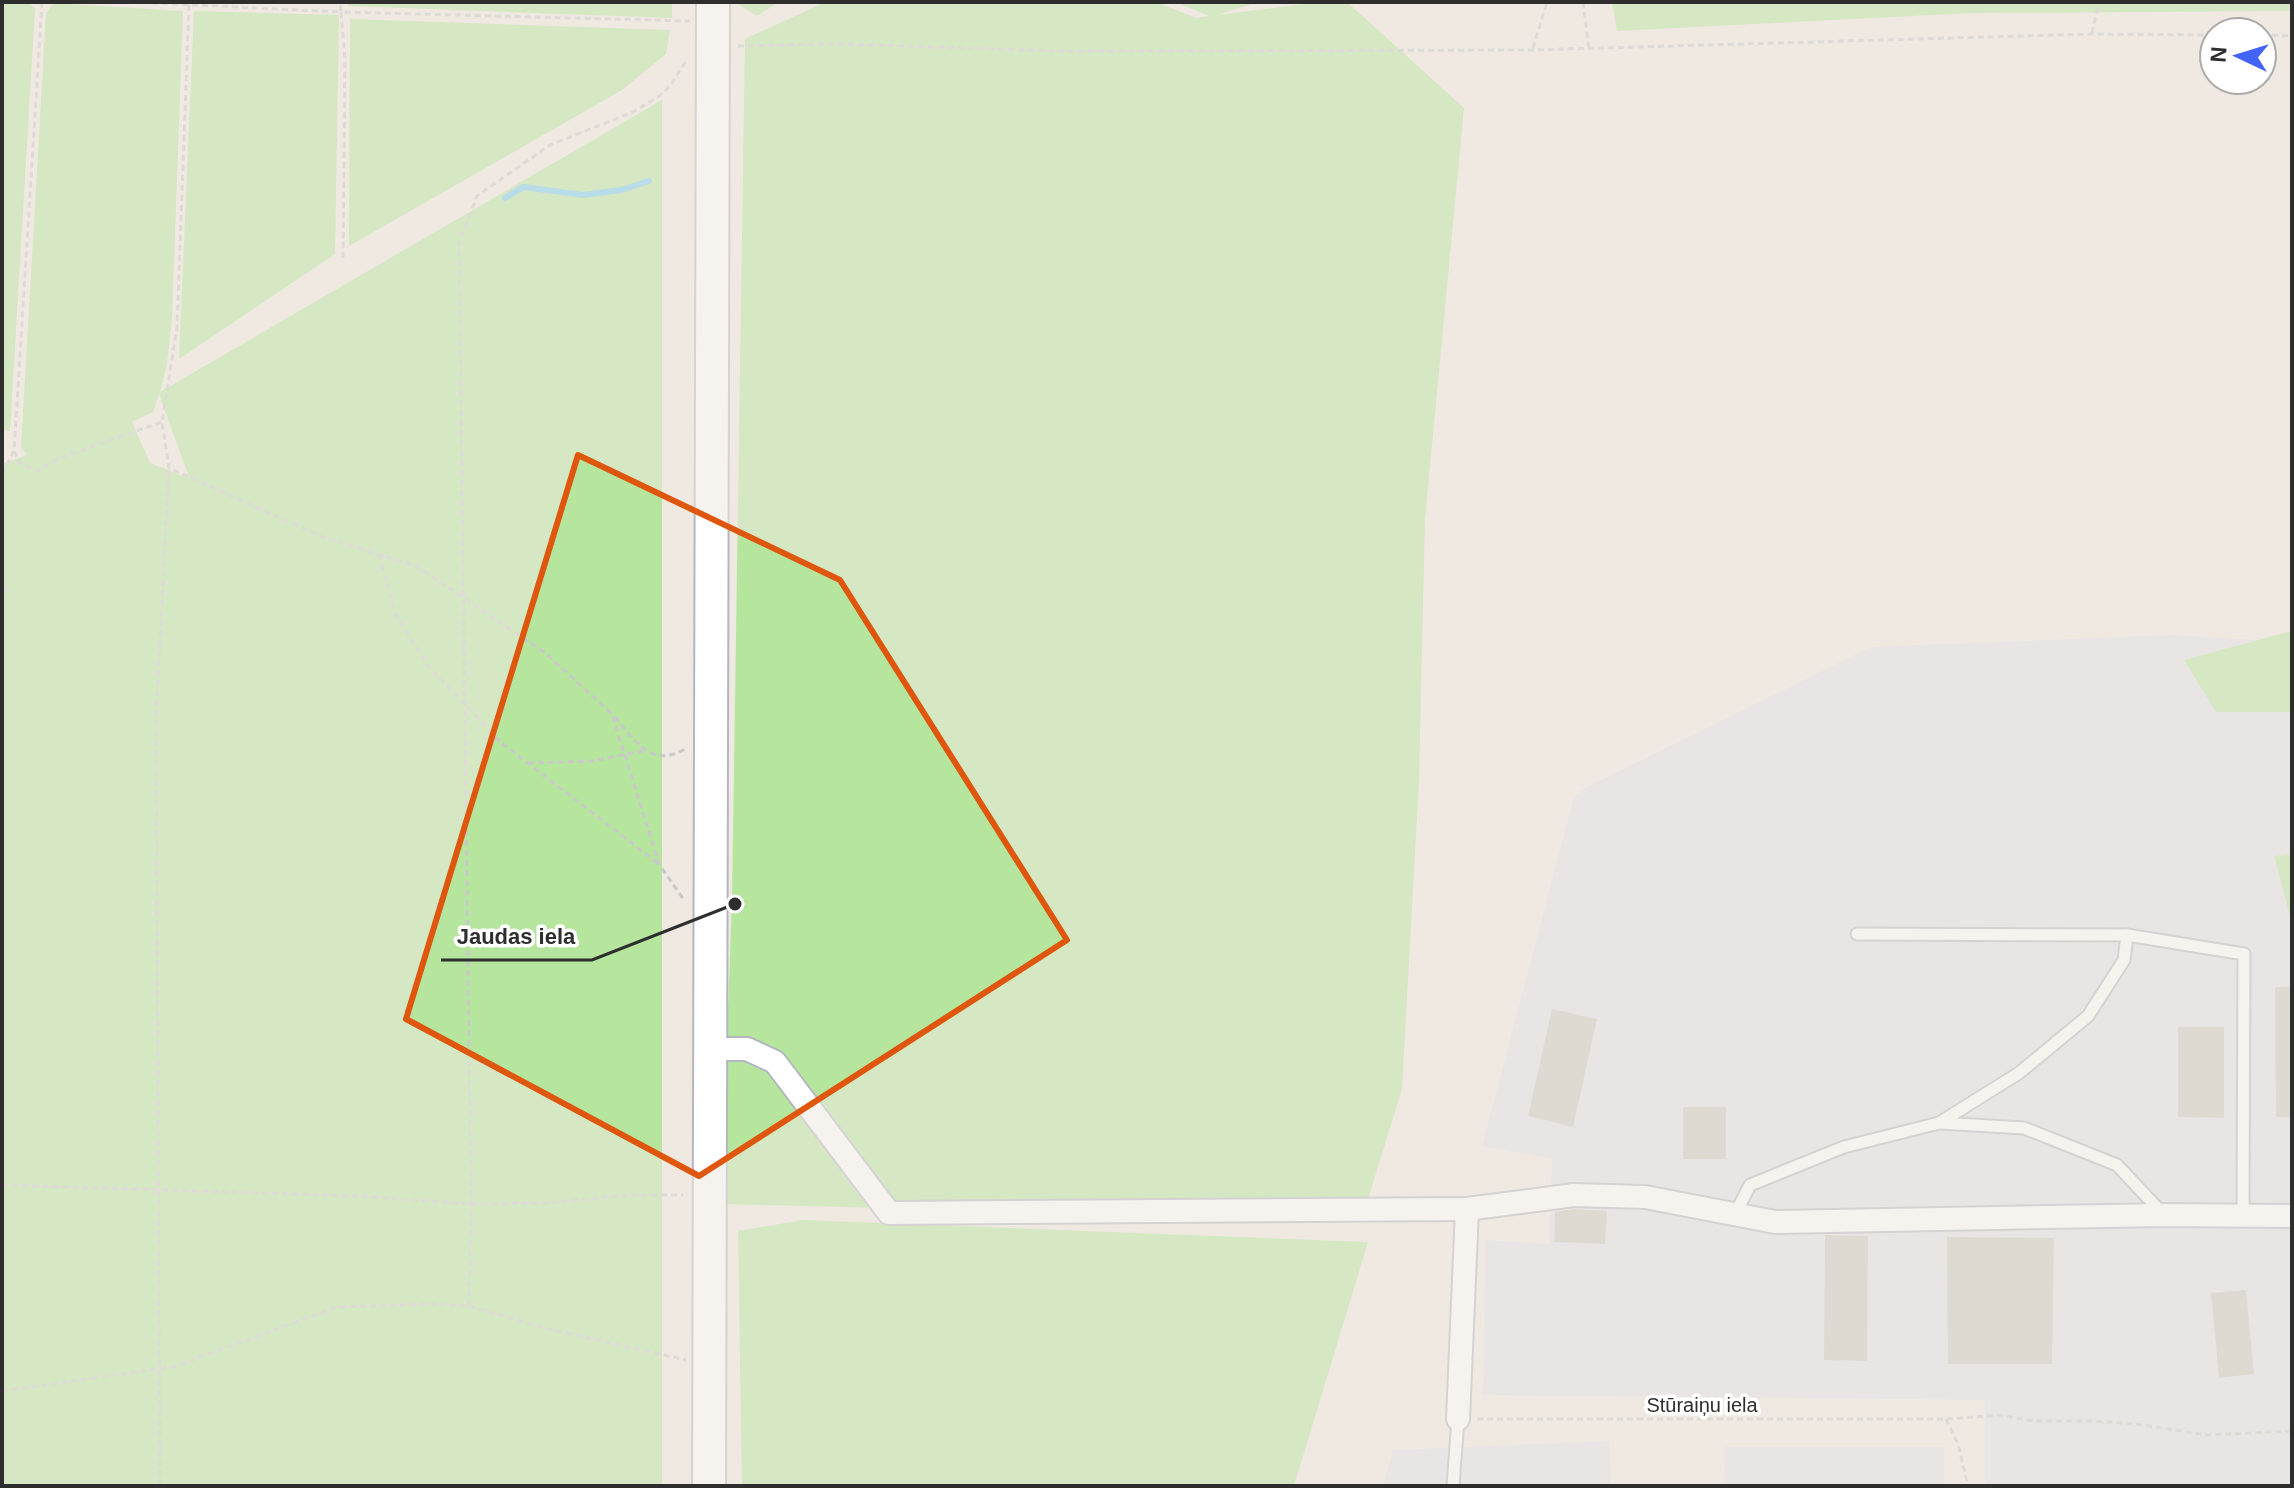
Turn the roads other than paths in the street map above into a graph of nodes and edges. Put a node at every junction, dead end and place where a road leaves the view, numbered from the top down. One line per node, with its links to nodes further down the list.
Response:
1 (713, 24): 4 (main road)
2 (1857, 934): 3 (lane)
3 (2127, 935): 5 (lane); 9 (lane)
4 (711, 1049): 6 (street); 12 (main road)
5 (1939, 1123): 7 (lane); 8 (lane)
6 (1467, 1209): 7 (street); 11 (street)
7 (1735, 1214): 8 (street)
8 (2163, 1215): 9 (street)
9 (2243, 1216): 10 (street)
10 (2292, 1216)
11 (1458, 1419): 13 (lane)
12 (709, 1486)
13 (1453, 1486)

